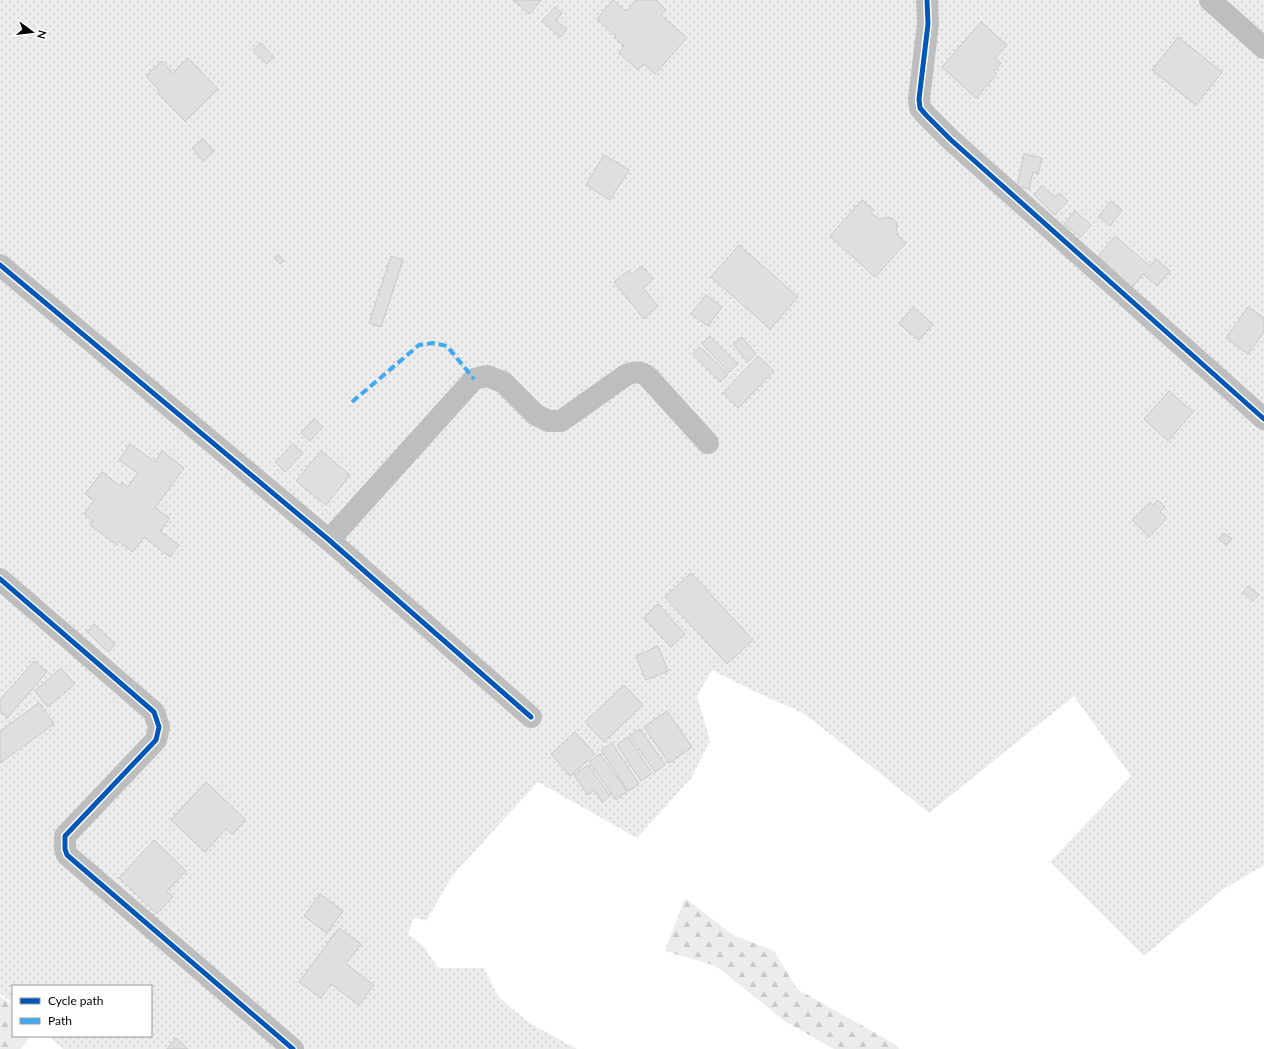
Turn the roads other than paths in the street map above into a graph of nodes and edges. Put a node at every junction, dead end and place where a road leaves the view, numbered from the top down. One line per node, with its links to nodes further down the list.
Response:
1 (927, 0): 5 (street)
2 (1210, 0): 3 (street)
3 (1264, 48)
4 (0, 265): 7 (street)
5 (1264, 419)
6 (708, 443): 7 (street)
7 (329, 540): 9 (street)
8 (0, 579): 10 (street)
9 (531, 717)
10 (293, 1049)

